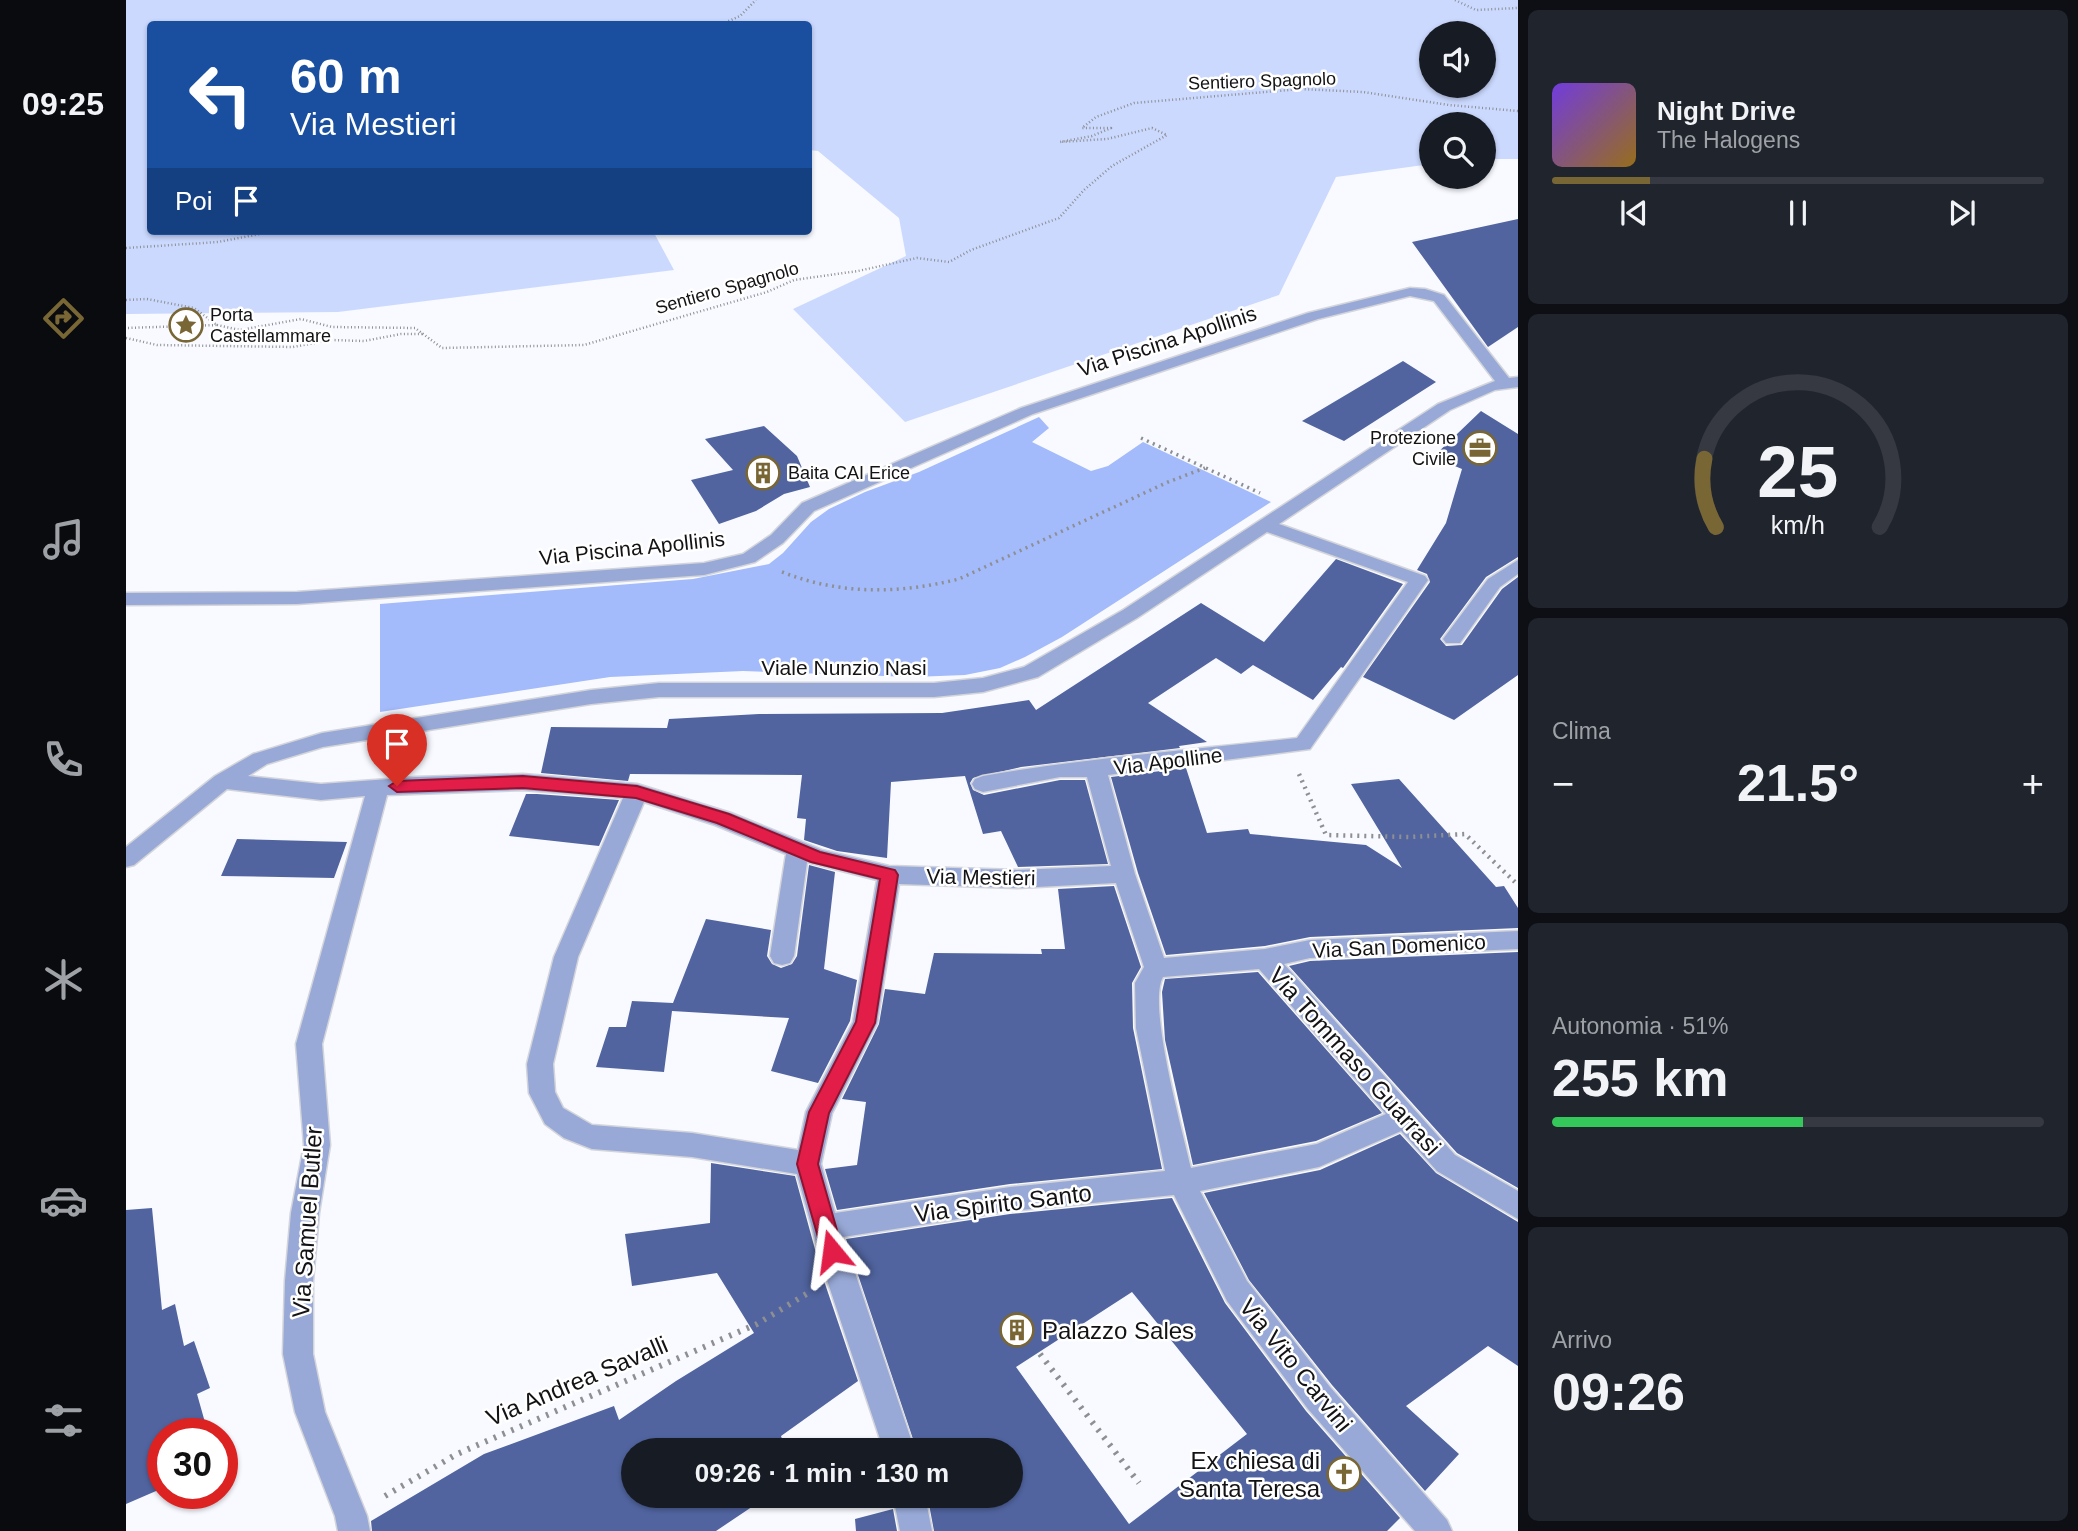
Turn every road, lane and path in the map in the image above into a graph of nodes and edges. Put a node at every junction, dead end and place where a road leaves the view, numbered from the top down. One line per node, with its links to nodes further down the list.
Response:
1 (756, 0): 4 (path)
2 (1455, 0): 3 (path)
3 (1518, 8)
4 (729, 21)
5 (1518, 111): 11 (path, Sentiero Spagnolo)
6 (255, 235): 7 (path)
7 (126, 248)
8 (126, 300): 9 (path)
9 (217, 325): 10 (path, Sentiero Spagnolo); 11 (path, Sentiero Spagnolo)
10 (126, 328)
11 (424, 334): 12 (path)
12 (126, 338)
13 (1511, 382): 16 (street, Viale Nunzio Nasi); 18 (street, Via Piscina Apollinis)
14 (1141, 438): 15 (path)
15 (1205, 468): 16 (path); 18 (path)
16 (1290, 507): 17 (street, Viale Nunzio Nasi)
17 (1265, 525): 22 (street, Via Apolline); 24 (street, Viale Nunzio Nasi)
18 (749, 558): 20 (street, Via Piscina Apollinis)
19 (1518, 566): 21 (street)
20 (126, 599)
21 (1453, 639)
22 (1287, 747): 23 (street, Via Apolline); 32 (path)
23 (1096, 769): 25 (street); 30 (street, Via Apolline)
24 (223, 781): 26 (street, Via Mestieri); 29 (street, Viale Nunzio Nasi)
25 (983, 784)
26 (378, 788): 27 (street, Via Mestieri); 47 (street, Via Samuel Butler)
27 (637, 792): 28 (street, Via Mestieri); 38 (street)
28 (798, 850): 31 (street, Via Mestieri); 34 (street)
29 (126, 859)
30 (1124, 874): 31 (street, Via Mestieri); 36 (street, Via Apolline)
31 (889, 875): 38 (street)
32 (1518, 885)
33 (1518, 940): 35 (street, Via San Domenico)
34 (782, 956)
35 (1265, 960): 36 (street, Via San Domenico); 37 (street, Via Tommaso Guarrasi)
36 (1156, 968): 39 (street)
37 (1406, 1117): 39 (street, Via Spirito Santo); 40 (street, Via Tommaso Guarrasi)
38 (808, 1164): 41 (street)
39 (1181, 1182): 41 (street, Via Spirito Santo); 49 (street, Via Vito Carvini)
40 (1518, 1206)
41 (825, 1227): 42 (street)
42 (839, 1274): 44 (street); 47 (path, Via Andrea Savalli)
43 (1040, 1354): 45 (path)
44 (896, 1438)
45 (1139, 1483)
46 (911, 1508): 48 (street)
47 (353, 1524)
48 (916, 1531)
49 (1436, 1531)

